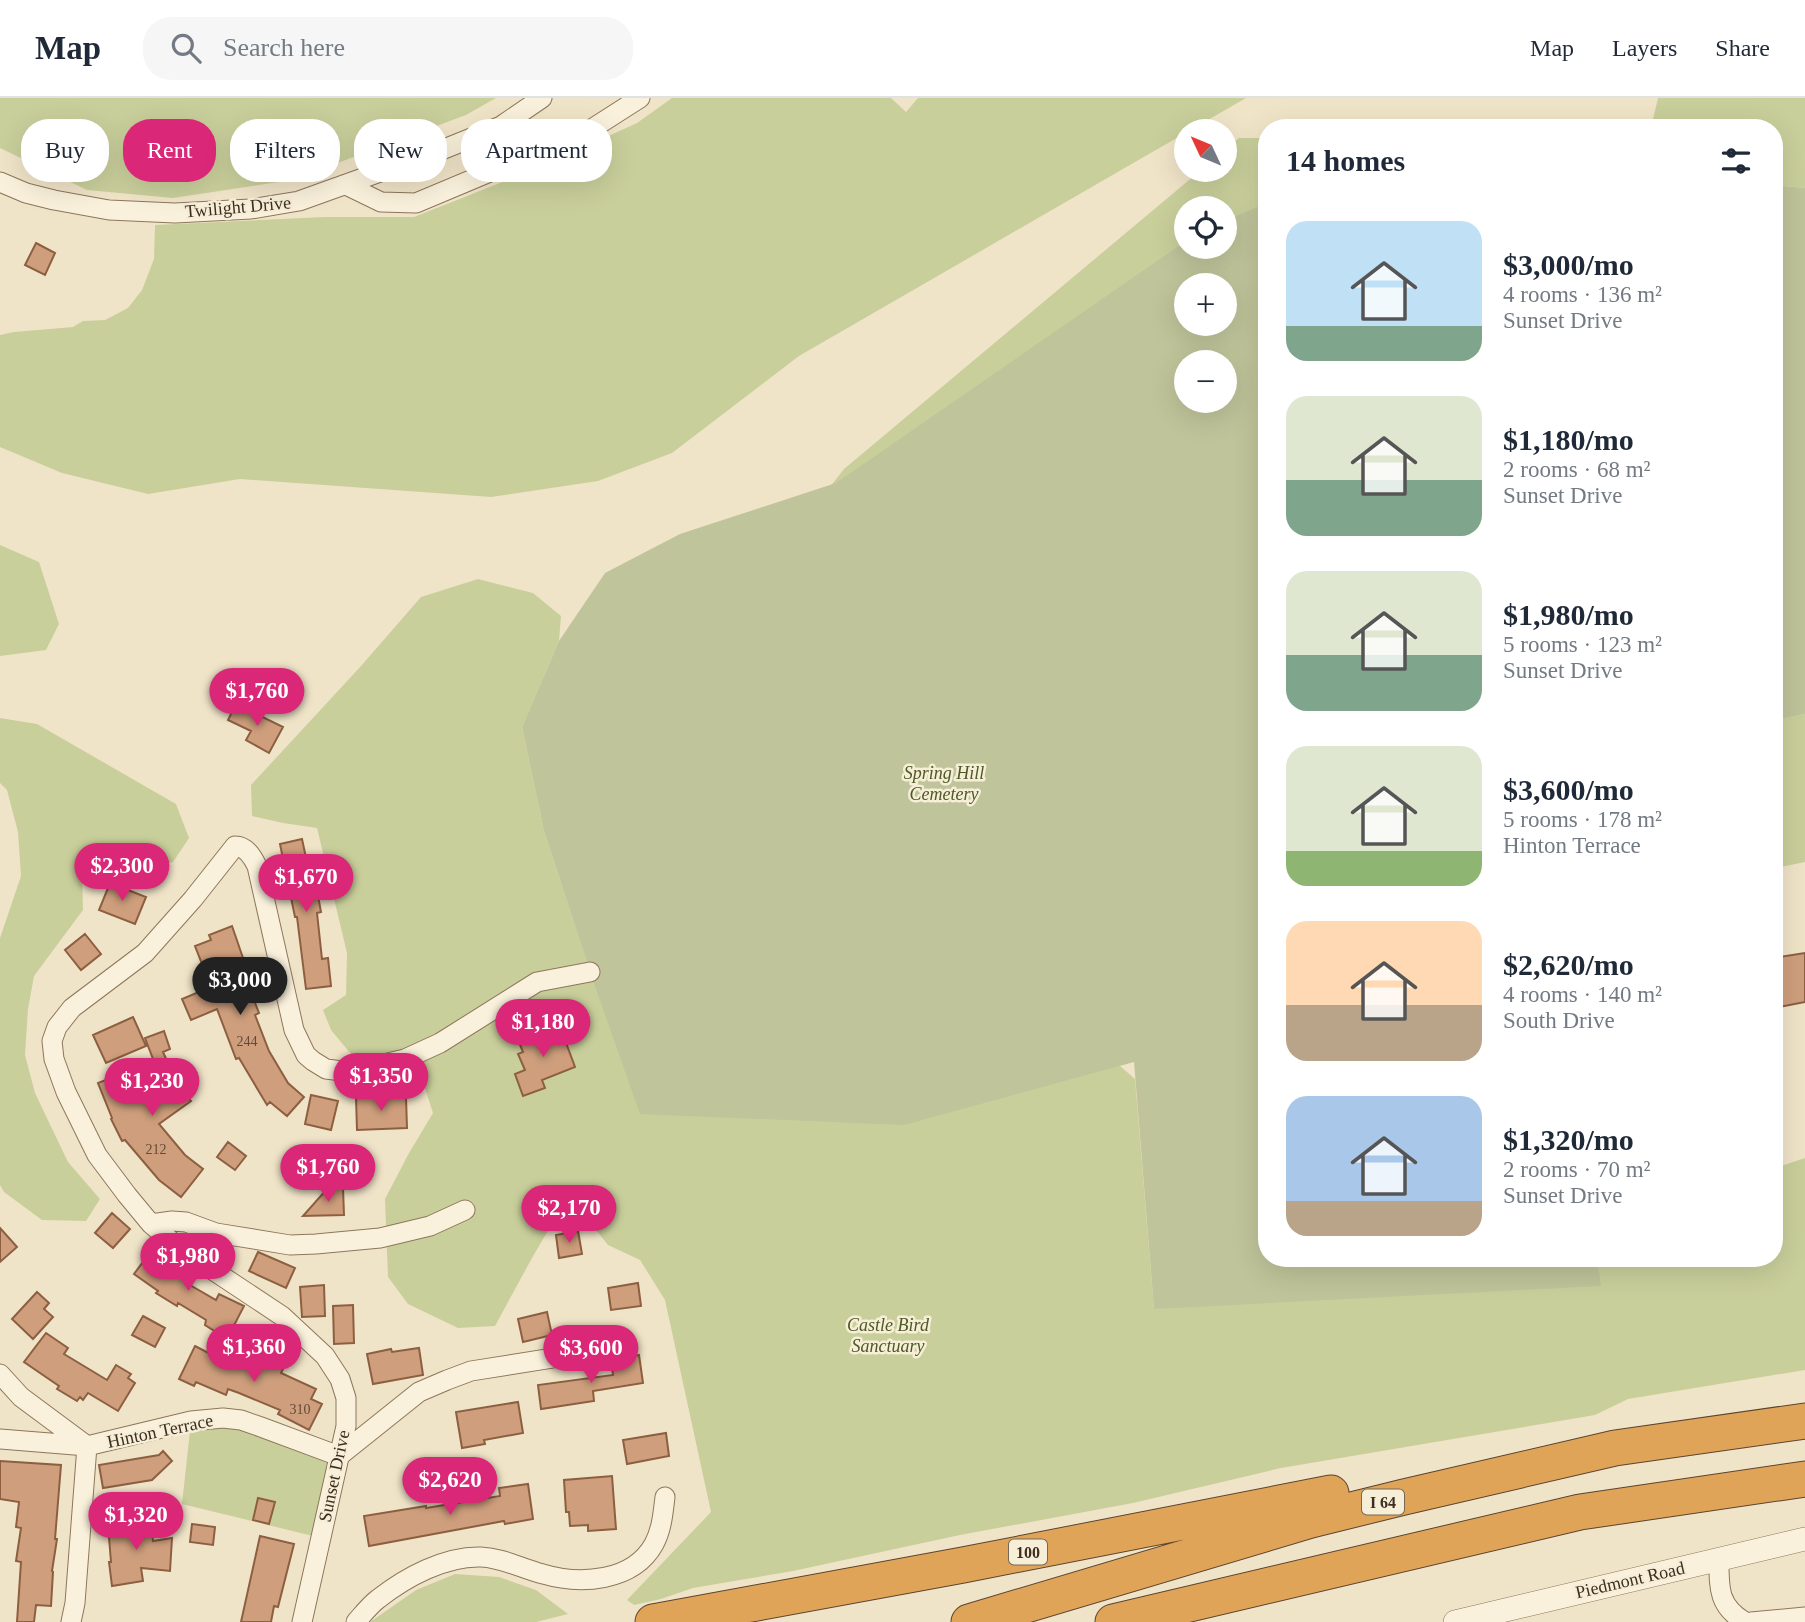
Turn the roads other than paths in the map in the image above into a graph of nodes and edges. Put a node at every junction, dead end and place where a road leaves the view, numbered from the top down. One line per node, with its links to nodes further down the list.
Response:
1 (542, 98): 4 (street, Twilight Drive)
2 (640, 98): 4 (street)
3 (0, 182): 4 (street, Twilight Drive)
4 (346, 185)
5 (590, 972): 7 (street, Sunset Drive)
6 (466, 1210): 7 (street)
7 (151, 1224): 13 (street, Sunset Drive)
8 (622, 1347): 13 (street)
9 (0, 1374): 12 (street)
10 (1805, 1421): 16 (highway, I 64)
11 (0, 1439): 12 (street, Hinton Terrace)
12 (87, 1447): 13 (street, Hinton Terrace); 21 (street)
13 (339, 1456): 22 (street, Sunset Drive)
14 (1805, 1479): 17 (highway)
15 (665, 1497): 23 (street)
16 (1404, 1497): 24 (highway, 100); 25 (highway, I 64)
17 (1580, 1512): 26 (highway); 27 (highway)
18 (1805, 1539): 19 (street, Piedmont Road)
19 (1719, 1559): 28 (street, Piedmont Road); 29 (street)
20 (1805, 1617): 30 (street)
21 (71, 1622)
22 (302, 1622)
23 (356, 1622)
24 (653, 1622)
25 (969, 1622)
26 (1113, 1622)
27 (1226, 1622)
28 (1455, 1622)
29 (1745, 1622)
30 (1751, 1622)

